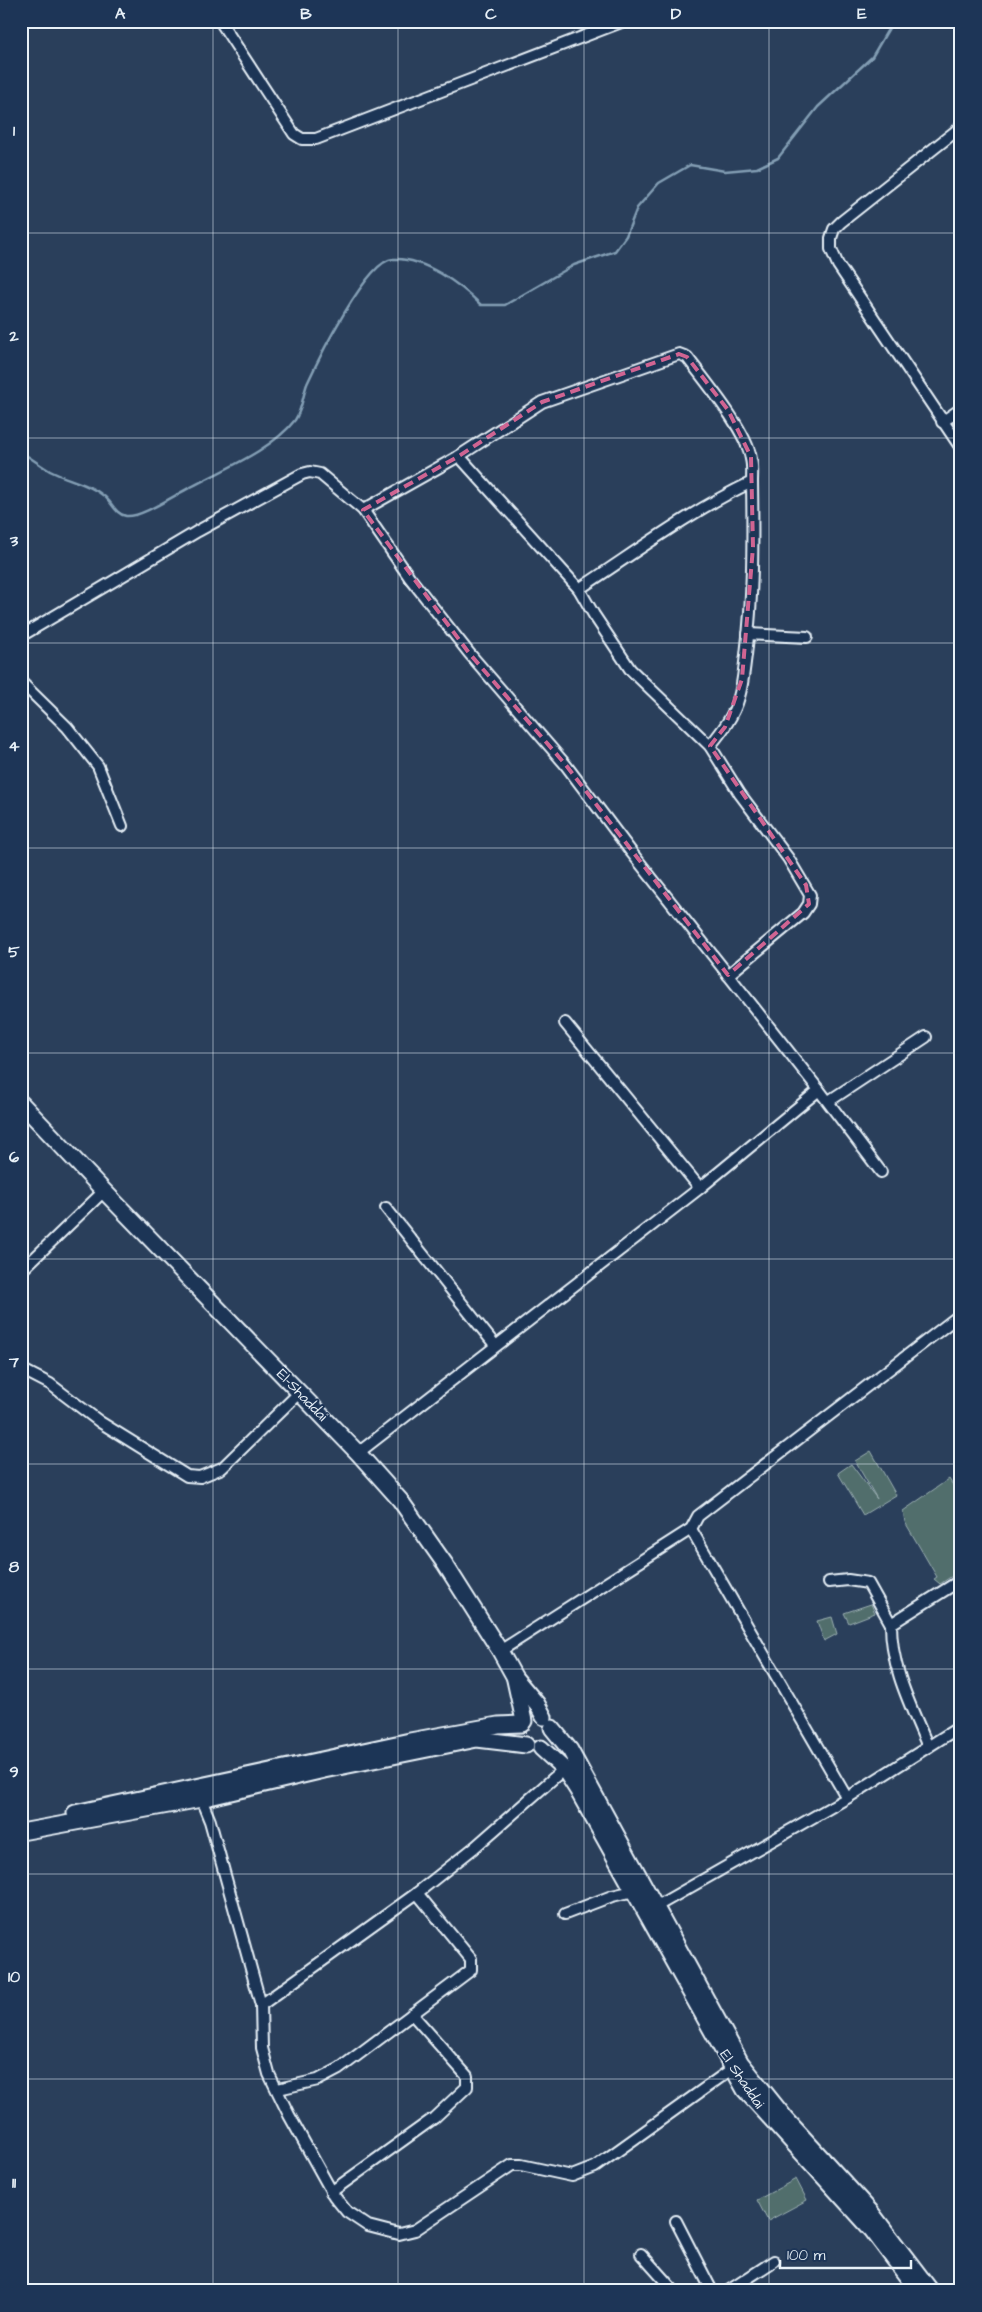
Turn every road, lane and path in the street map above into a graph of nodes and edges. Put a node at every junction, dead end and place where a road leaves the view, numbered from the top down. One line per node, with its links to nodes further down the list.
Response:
1 (624, 21): 2 (street)
2 (224, 23)
3 (961, 127): 5 (street)
4 (961, 409): 5 (street)
5 (942, 422): 6 (street)
6 (961, 448)
7 (458, 456): 8 (street); 9 (street); 10 (street)
8 (752, 482): 10 (street); 11 (street)
9 (363, 510): 12 (street); 17 (street)
10 (579, 589): 15 (street)
11 (748, 634): 13 (street); 15 (street)
12 (21, 636)
13 (807, 637)
14 (21, 682): 16 (street)
15 (710, 746): 17 (street)
16 (122, 826)
17 (728, 975): 20 (street)
18 (565, 1023): 24 (street)
19 (926, 1037): 21 (street)
20 (819, 1090): 21 (street); 24 (street)
21 (829, 1101): 23 (street)
22 (23, 1110): 25 (street, El-Shaddai)
23 (881, 1172)
24 (700, 1188): 29 (street)
25 (104, 1191): 27 (street); 31 (street, El-Shaddai)
26 (386, 1208): 29 (street)
27 (21, 1271)
28 (961, 1314): 33 (street)
29 (495, 1345): 32 (street)
30 (21, 1369): 31 (street)
31 (299, 1393): 32 (street, El-Shaddai)
32 (358, 1452): 37 (street, El-Shaddai)
33 (692, 1529): 37 (street); 46 (street)
34 (961, 1580): 36 (street)
35 (830, 1582): 36 (street)
36 (891, 1624): 43 (street)
37 (500, 1651): 38 (street, El-Shaddai)
38 (515, 1678): 39 (street); 40 (street, El-Shaddai)
39 (523, 1722): 40 (street); 42 (street); 44 (street)
40 (548, 1722): 42 (street); 53 (street, El-Shaddai)
41 (961, 1726): 43 (street)
42 (534, 1747): 44 (street); 45 (street)
43 (928, 1747): 46 (street)
44 (322, 1765): 47 (street); 49 (street)
45 (564, 1769): 51 (street); 52 (street)
46 (847, 1798): 53 (street)
47 (201, 1799): 49 (street); 55 (street)
48 (21, 1821): 49 (street)
49 (53, 1822): 50 (street)
50 (21, 1832)
51 (634, 1891): 53 (street); 54 (street)
52 (416, 1893): 55 (street); 56 (street)
53 (651, 1910): 57 (street)
54 (565, 1914)
55 (261, 2006): 58 (street)
56 (412, 2014): 58 (street); 59 (street)
57 (737, 2066): 59 (street); 66 (street, El Shaddai); 67 (street)
58 (278, 2089): 59 (street)
59 (331, 2192)
60 (676, 2221): 64 (street)
61 (641, 2254): 63 (street)
62 (774, 2261): 65 (street)
63 (674, 2291)
64 (712, 2291)
65 (728, 2291)
66 (918, 2291)
67 (931, 2291)

